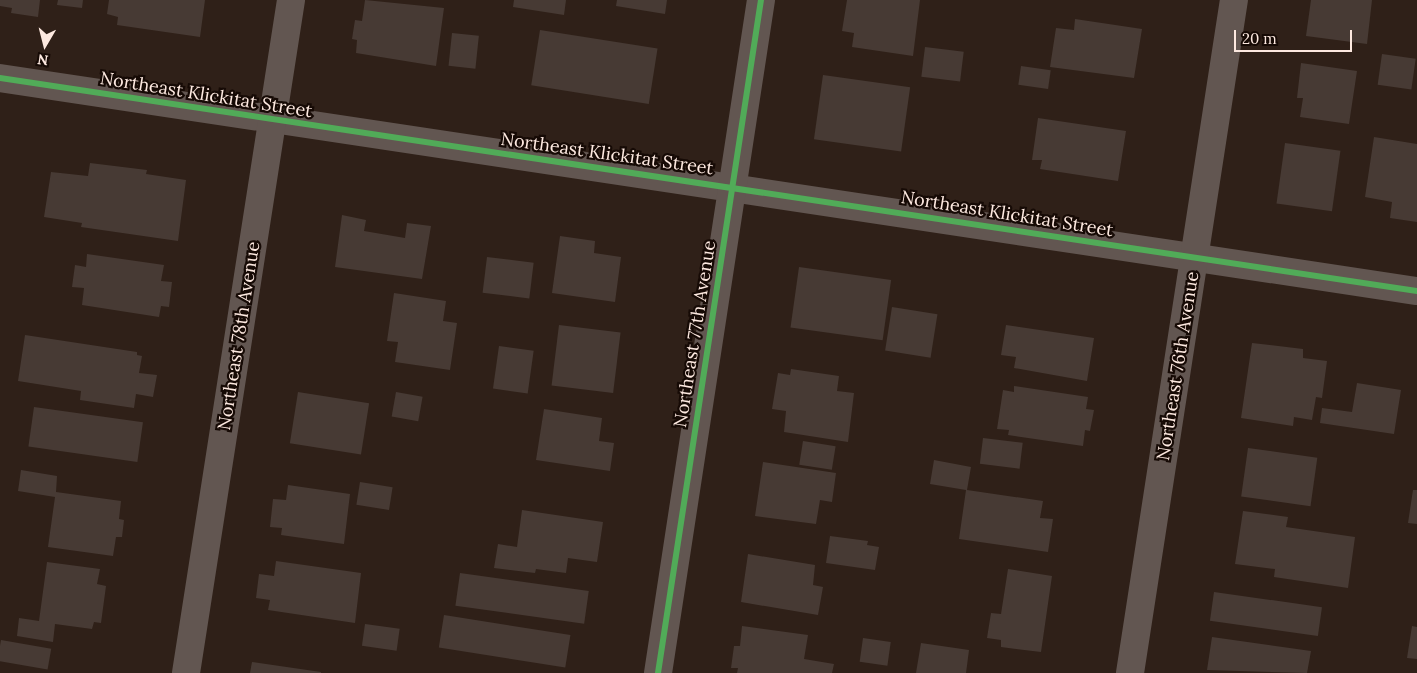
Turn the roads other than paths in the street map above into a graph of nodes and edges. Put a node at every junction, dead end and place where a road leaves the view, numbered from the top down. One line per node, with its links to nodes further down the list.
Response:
1 (291, 0): 5 (street, Northeast 78th Avenue)
2 (761, 0): 6 (street, Northeast 77th Avenue)
3 (1234, 0): 7 (street, Northeast 76th Avenue)
4 (0, 78): 5 (street, Northeast Klickitat Street)
5 (272, 120): 6 (street, Northeast Klickitat Street); 9 (street, Northeast 78th Avenue)
6 (732, 188): 7 (street, Northeast Klickitat Street); 10 (street, Northeast 77th Avenue)
7 (1194, 258): 8 (street, Northeast Klickitat Street); 11 (street, Northeast 76th Avenue)
8 (1417, 291)
9 (186, 673)
10 (658, 673)
11 (1130, 673)

